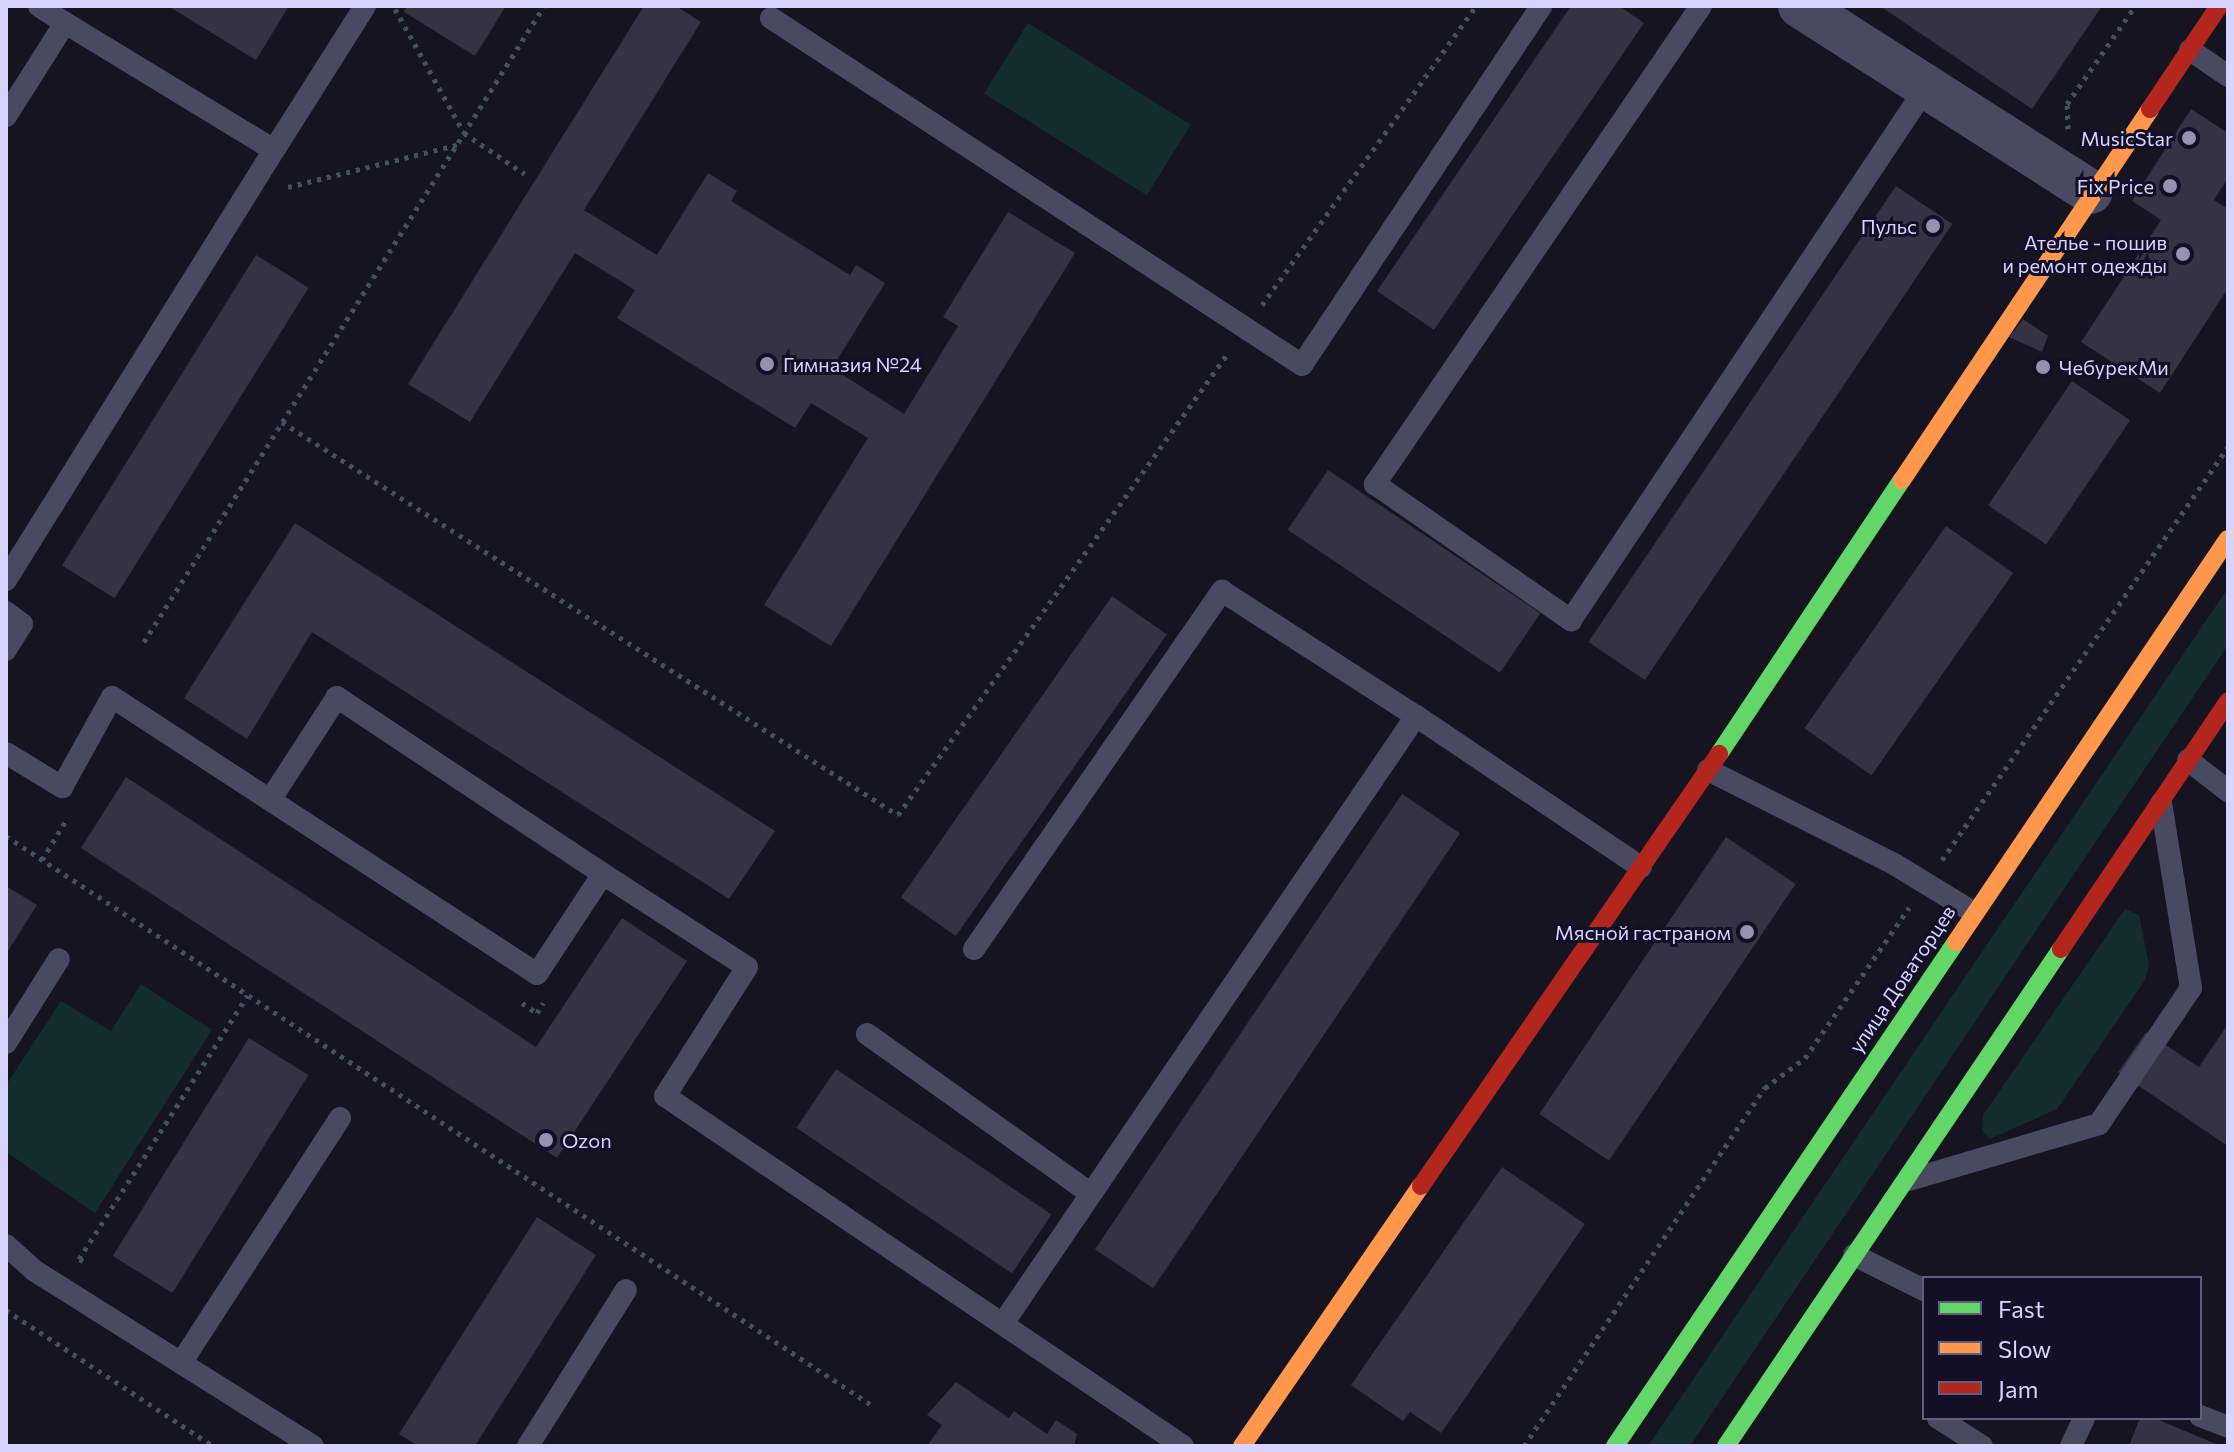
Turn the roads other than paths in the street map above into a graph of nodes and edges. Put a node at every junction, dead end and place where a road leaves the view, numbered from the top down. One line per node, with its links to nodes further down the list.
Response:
1 (39, 6): 8 (lane)
2 (365, 6): 13 (lane)
3 (1541, 6): 7 (lane)
4 (1701, 6): 11 (lane)
5 (1800, 6): 11 (street)
6 (2219, 6): 9 (main road)
7 (771, 18)
8 (65, 23): 12 (lane); 13 (lane)
9 (2190, 50): 10 (lane); 14 (main road)
10 (2228, 76)
11 (1927, 86): 14 (street)
12 (6, 116)
13 (274, 150): 16 (lane)
14 (2080, 184): 23 (main road)
15 (2228, 539): 29 (main road, улица Доваторцев)
16 (6, 580)
17 (6, 612): 18 (lane)
18 (6, 650)
19 (2228, 701): 22 (main road)
20 (1416, 716): 27 (lane); 30 (lane); 36 (lane)
21 (6, 753): 25 (lane)
22 (2188, 760): 24 (lane); 26 (main road)
23 (1708, 770): 27 (main road); 29 (lane)
24 (2228, 791)
25 (272, 797): 28 (lane); 28 (lane)
26 (2161, 800): 35 (main road); 35 (lane)
27 (1641, 867): 50 (main road)
28 (603, 874): 41 (lane)
29 (1973, 912): 51 (main road, улица Доваторцев)
30 (974, 949)
31 (59, 959): 33 (lane)
32 (867, 1034): 36 (lane)
33 (6, 1043)
34 (340, 1118): 42 (lane)
35 (1904, 1182): 38 (main road)
36 (1091, 1194): 41 (lane)
37 (6, 1245): 42 (lane)
38 (1854, 1255): 39 (lane); 52 (main road)
39 (1922, 1289)
40 (626, 1290): 48 (lane)
41 (1004, 1322): 49 (lane)
42 (181, 1363): 47 (lane)
43 (2202, 1417): 46 (lane)
44 (1941, 1420): 53 (lane)
45 (2083, 1420): 54 (lane)
46 (2228, 1427)
47 (313, 1446)
48 (528, 1446)
49 (1183, 1446)
50 (1242, 1446)
51 (1615, 1446)
52 (1726, 1446)
53 (1982, 1446)
54 (2071, 1446)

